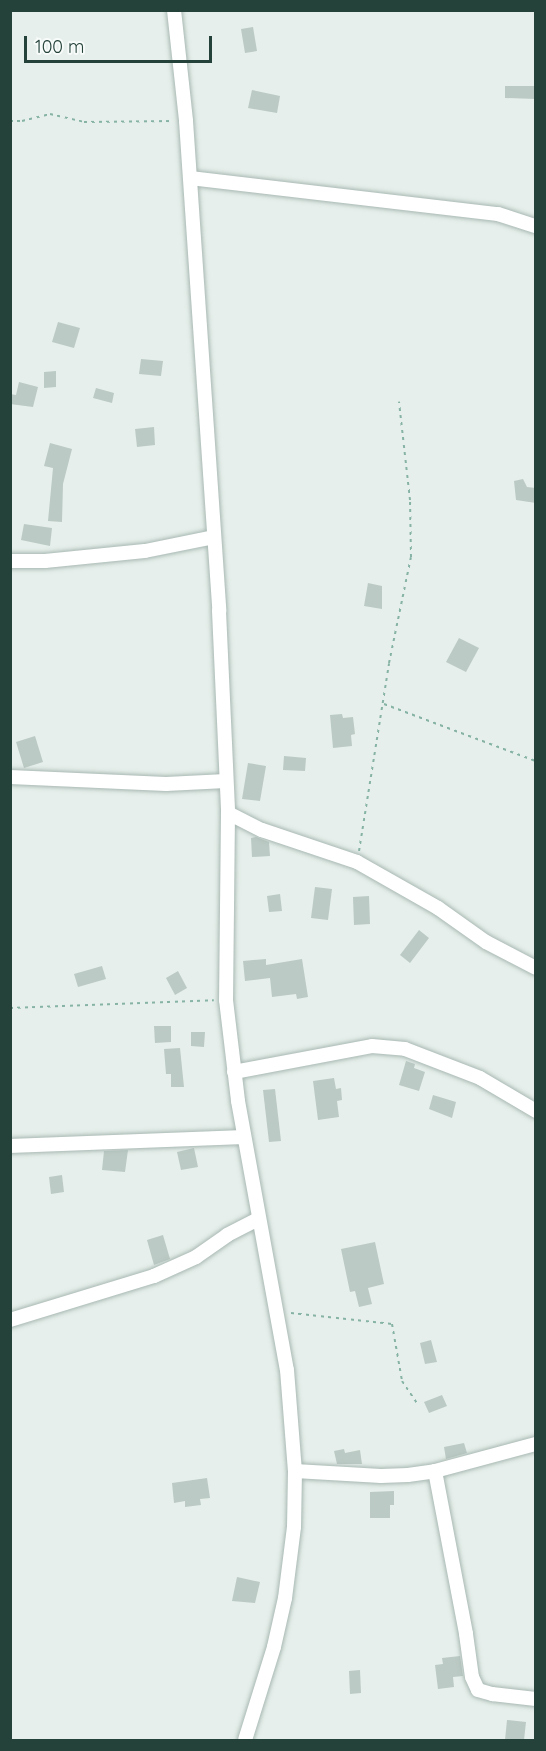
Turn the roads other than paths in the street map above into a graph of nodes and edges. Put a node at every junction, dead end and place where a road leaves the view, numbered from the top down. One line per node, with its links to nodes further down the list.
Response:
1 (174, 10): 2 (street)
2 (190, 178): 3 (street); 4 (street)
3 (536, 226)
4 (214, 537): 5 (street); 7 (street)
5 (10, 561)
6 (10, 777): 7 (street)
7 (226, 782): 8 (street)
8 (228, 813): 9 (street); 10 (street)
9 (536, 968)
10 (234, 1072): 11 (street); 12 (street)
11 (536, 1111)
12 (244, 1137): 13 (street); 14 (street)
13 (10, 1146)
14 (258, 1219): 15 (street); 17 (street)
15 (10, 1320)
16 (536, 1444): 18 (street)
17 (295, 1471): 18 (street); 20 (street)
18 (435, 1471): 19 (street)
19 (536, 1699)
20 (245, 1740)

